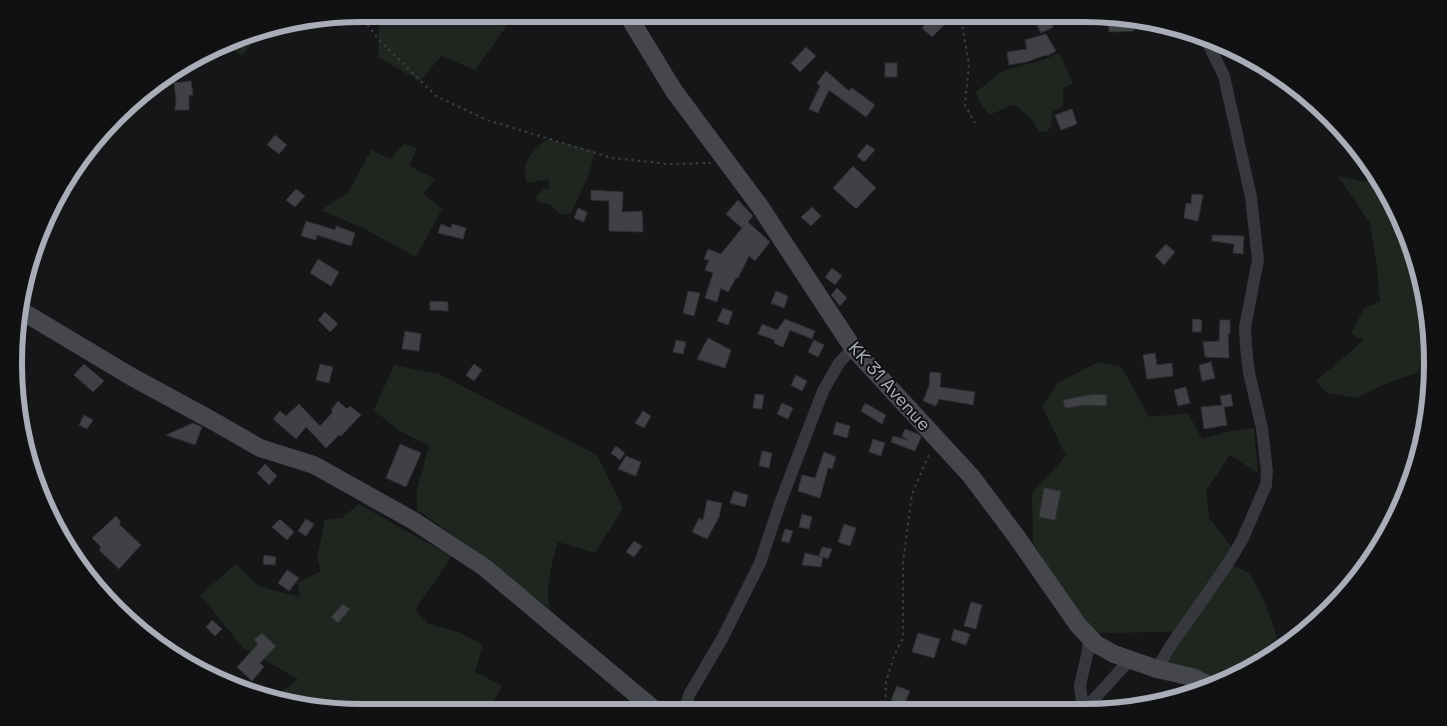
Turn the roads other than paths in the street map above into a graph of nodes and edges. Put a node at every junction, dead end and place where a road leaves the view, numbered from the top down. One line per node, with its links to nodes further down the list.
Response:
1 (633, 22): 4 (street, KK 31 Avenue)
2 (1210, 47): 7 (street)
3 (26, 314): 9 (street)
4 (853, 348): 5 (street, KK 31 Avenue); 10 (street)
5 (1089, 636): 6 (street, KK 31 Avenue); 11 (street)
6 (1130, 660): 7 (street, KK 31 Avenue); 12 (street)
7 (1158, 669): 8 (street, KK 31 Avenue)
8 (1202, 682)
9 (648, 704)
10 (687, 704)
11 (1083, 704)
12 (1090, 704)

